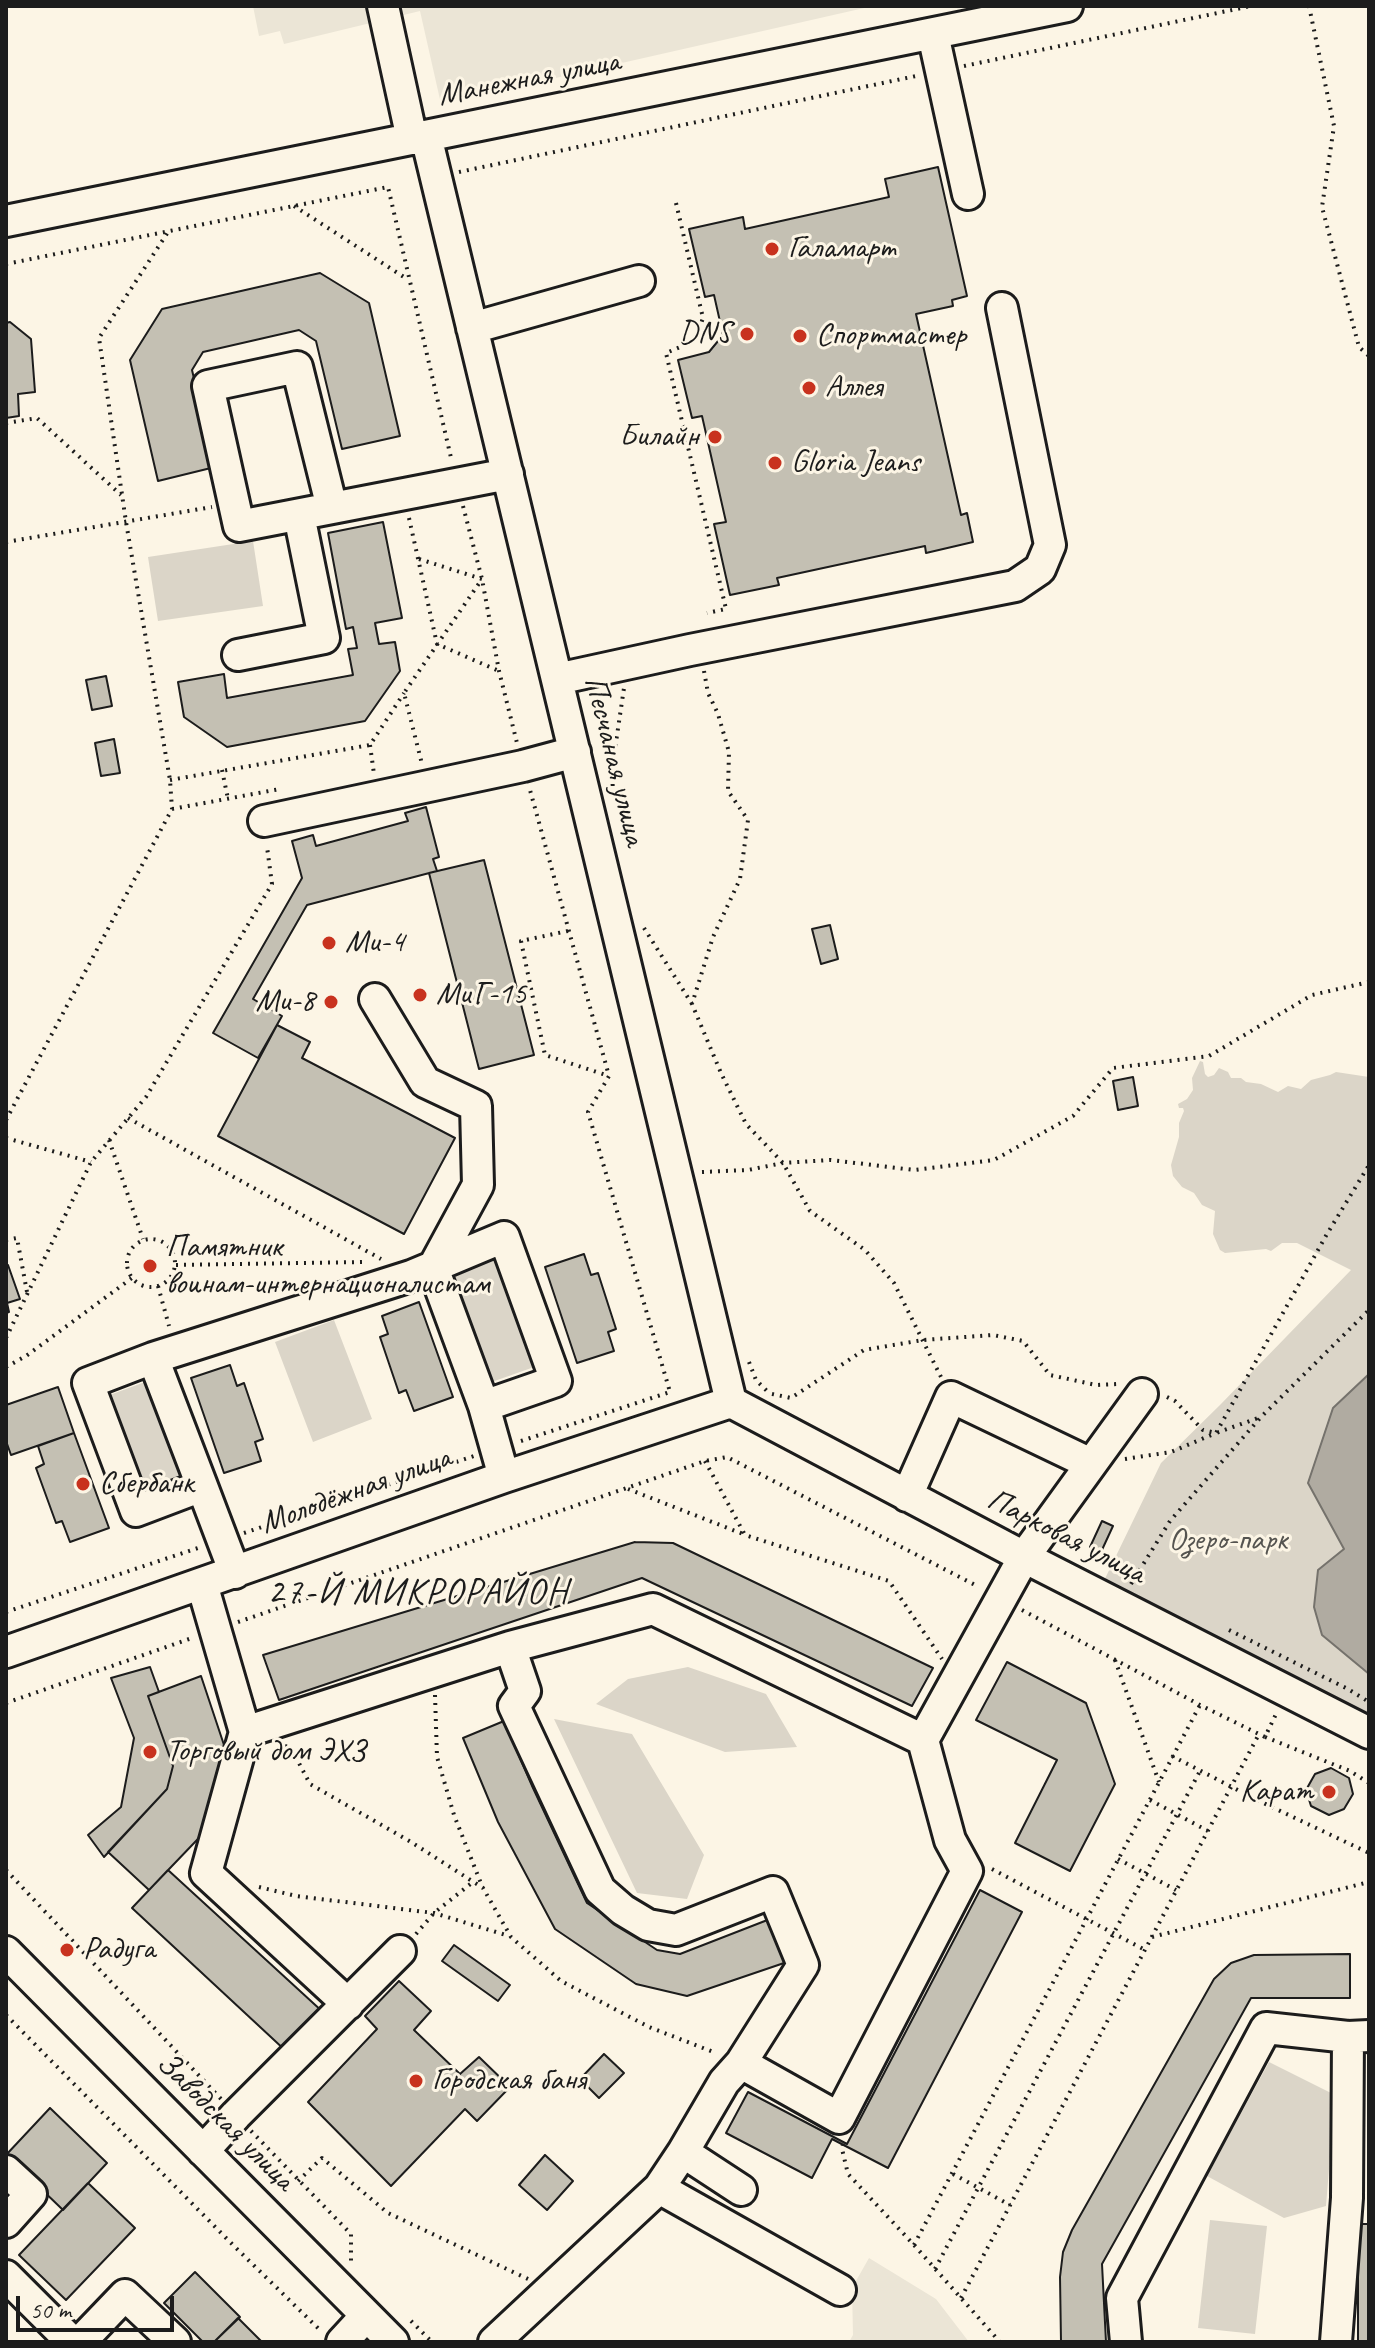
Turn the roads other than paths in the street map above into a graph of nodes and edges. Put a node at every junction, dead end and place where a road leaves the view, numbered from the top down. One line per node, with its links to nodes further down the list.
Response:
1 (383, 6): 5 (street, Песчаная улица)
2 (1067, 6): 3 (street, Манежная улица)
3 (1004, 12): 4 (street, Манежная улица)
4 (933, 34): 5 (street, Манежная улица); 6 (street)
5 (419, 137): 7 (street, Манежная улица); 10 (street, Песчаная улица)
6 (968, 194)
7 (6, 221)
8 (639, 281): 10 (street)
9 (1002, 308): 15 (street)
10 (472, 328): 11 (street, Песчаная улица)
11 (508, 474): 12 (street); 15 (street, Песчаная улица)
12 (332, 508): 13 (street); 13 (street)
13 (299, 515): 14 (street)
14 (238, 655)
15 (557, 679): 16 (street, Песчаная улица)
16 (575, 752): 17 (street); 22 (street, Песчаная улица)
17 (264, 821)
18 (375, 999): 19 (street)
19 (433, 1268): 20 (street); 23 (street); 23 (street)
20 (164, 1354): 26 (street); 26 (street)
21 (1144, 1391): 25 (street)
22 (729, 1394): 24 (street, Молодёжная улица); 27 (street, Парковая улица)
23 (484, 1406): 24 (street)
24 (500, 1463): 29 (street, Молодёжная улица)
25 (1091, 1464): 27 (street); 28 (street)
26 (202, 1486): 29 (street)
27 (907, 1496): 28 (street, Парковая улица)
28 (1024, 1557): 34 (street, Парковая улица); 35 (street)
29 (235, 1573): 30 (street, Молодёжная улица)
30 (202, 1584): 32 (street, Молодёжная улица); 33 (street)
31 (510, 1647): 33 (street); 35 (street); 40 (street)
32 (6, 1652)
33 (245, 1732): 38 (street)
34 (1369, 1733)
35 (923, 1740): 40 (street)
36 (400, 1951): 38 (street)
37 (6, 1952): 41 (street, Заводская улица)
38 (348, 2004): 41 (street)
39 (1358, 2037): 56 (street); 57 (street)
40 (741, 2063): 42 (street)
41 (203, 2151): 49 (street, Заводская улица)
42 (683, 2152): 44 (street); 45 (street)
43 (6, 2171): 46 (street)
44 (659, 2188): 48 (street); 55 (street)
45 (741, 2190)
46 (6, 2222)
47 (6, 2276): 51 (street)
48 (840, 2290)
49 (366, 2316): 50 (street); 54 (street, Заводская улица)
50 (332, 2337)
51 (72, 2342)
52 (80, 2342): 53 (street)
53 (175, 2342)
54 (393, 2342)
55 (494, 2342)
56 (1126, 2342)
57 (1336, 2342)

